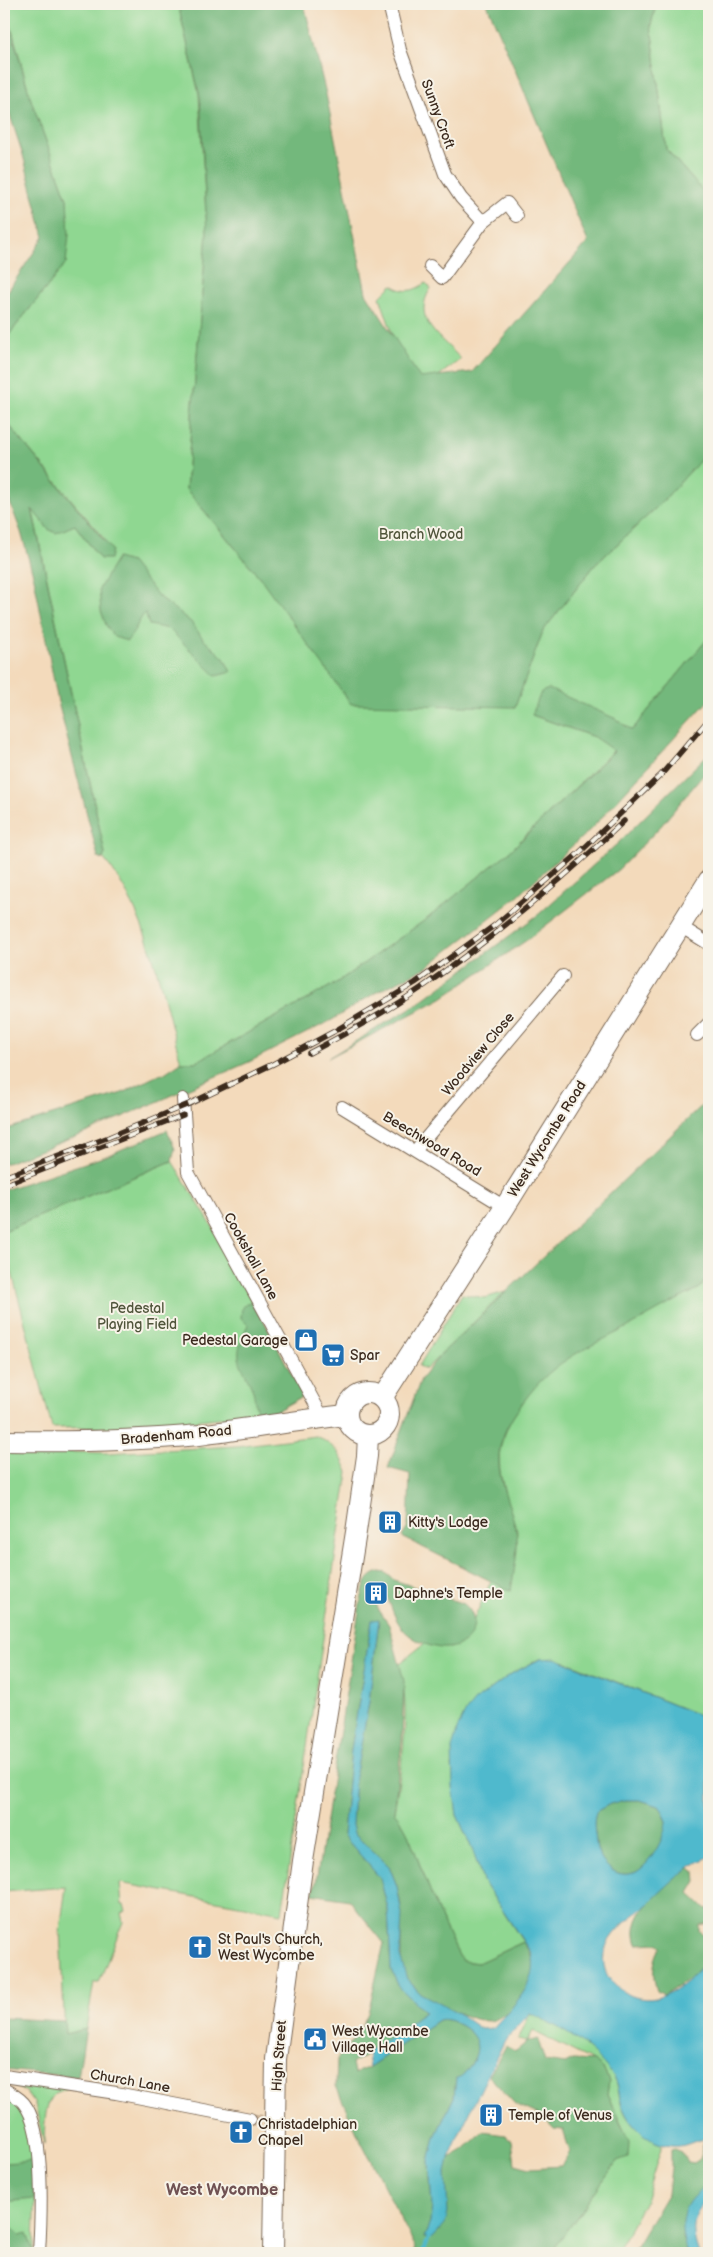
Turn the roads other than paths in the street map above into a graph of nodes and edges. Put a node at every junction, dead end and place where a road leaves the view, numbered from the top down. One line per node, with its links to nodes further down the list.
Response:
1 (389, 4): 3 (street, Sunny Croft)
2 (517, 216): 3 (street)
3 (483, 222): 4 (street)
4 (430, 266)
5 (709, 880): 6 (main road, West Wycombe Road)
6 (680, 926): 7 (street); 14 (main road, West Wycombe Road)
7 (709, 944)
8 (563, 976): 13 (street, Woodview Close)
9 (709, 1023): 10 (street)
10 (697, 1035)
11 (183, 1099): 17 (street, Cookshall Lane)
12 (342, 1107): 13 (street, Beechwood Road)
13 (415, 1151): 14 (street, Beechwood Road)
14 (505, 1207): 15 (main road, West Wycombe Road)
15 (382, 1398): 16 (main road); 18 (main road)
16 (347, 1416): 17 (main road, Bradenham Road); 18 (main road)
17 (324, 1418): 19 (main road, Bradenham Road)
18 (368, 1435): 24 (main road, High Street)
19 (4, 1440)
20 (4, 2076): 22 (street, Church Lane)
21 (4, 2089): 23 (street)
22 (250, 2119)
23 (39, 2253)
24 (272, 2253)

